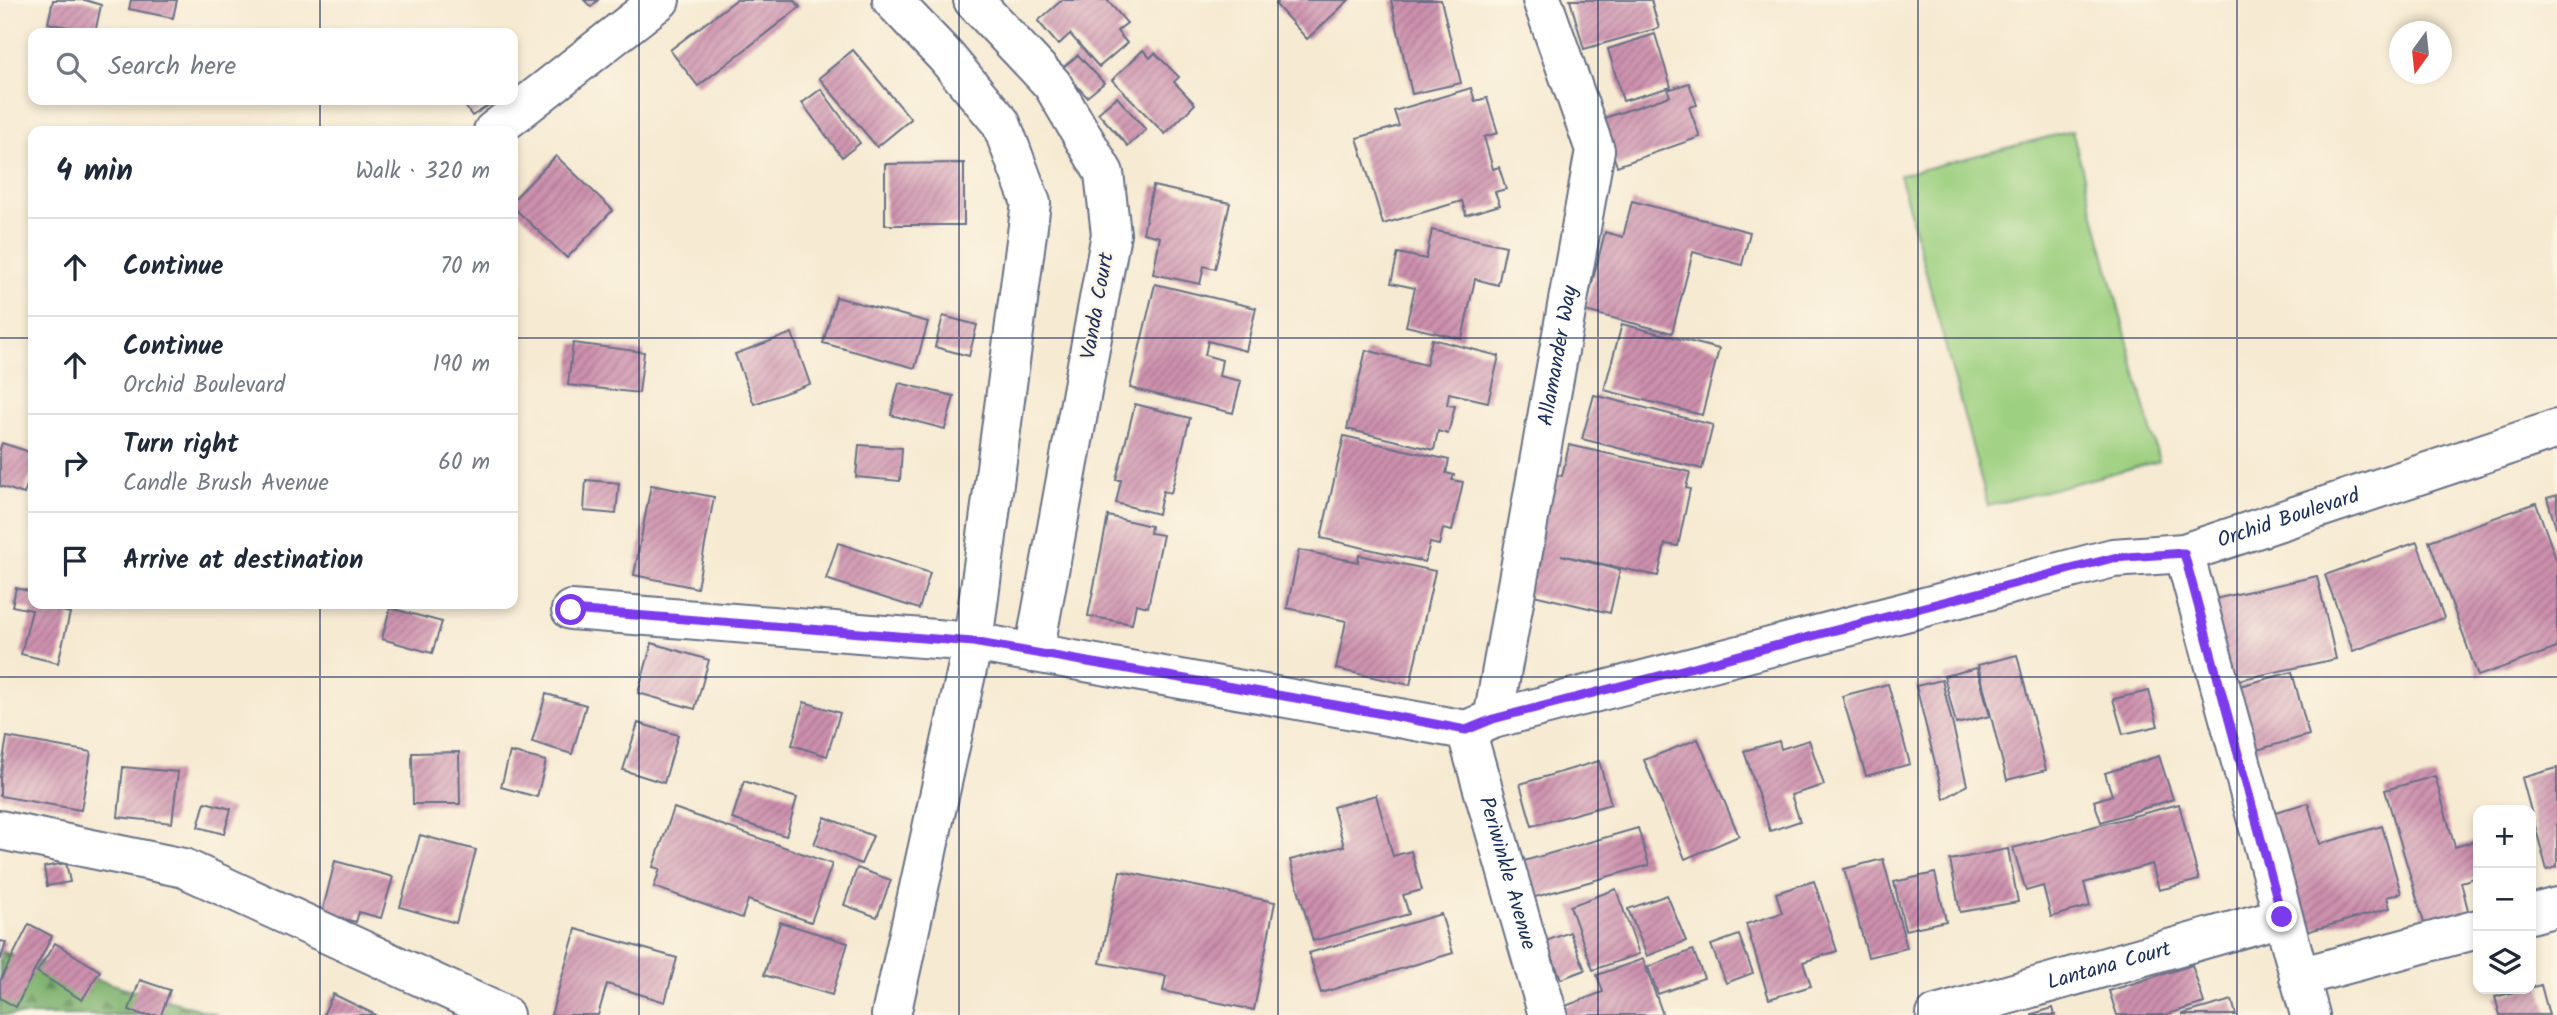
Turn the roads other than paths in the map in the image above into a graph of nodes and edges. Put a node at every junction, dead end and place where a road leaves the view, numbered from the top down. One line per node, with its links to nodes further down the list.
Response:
1 (660, 0): 5 (street)
2 (891, 0): 9 (street)
3 (973, 0): 10 (street, Vanda Court)
4 (1542, 0): 11 (street, Allamander Way)
5 (499, 126)
6 (2557, 429): 7 (street, Orchid Boulevard)
7 (2184, 553): 11 (street, Orchid Boulevard); 15 (street)
8 (571, 610): 9 (street, Orchid Boulevard)
9 (973, 642): 10 (street, Orchid Boulevard); 19 (street)
10 (1034, 653): 11 (street, Orchid Boulevard)
11 (1480, 724): 20 (street, Periwinkle Avenue)
12 (0, 830): 18 (street)
13 (2557, 907): 14 (street)
14 (2536, 913)
15 (2282, 917): 17 (street); 21 (street, Lantana Court)
16 (2473, 930): 17 (street)
17 (2299, 977): 22 (street)
18 (504, 1015)
19 (891, 1015)
20 (1548, 1015)
21 (1936, 1015)
22 (2310, 1015)

